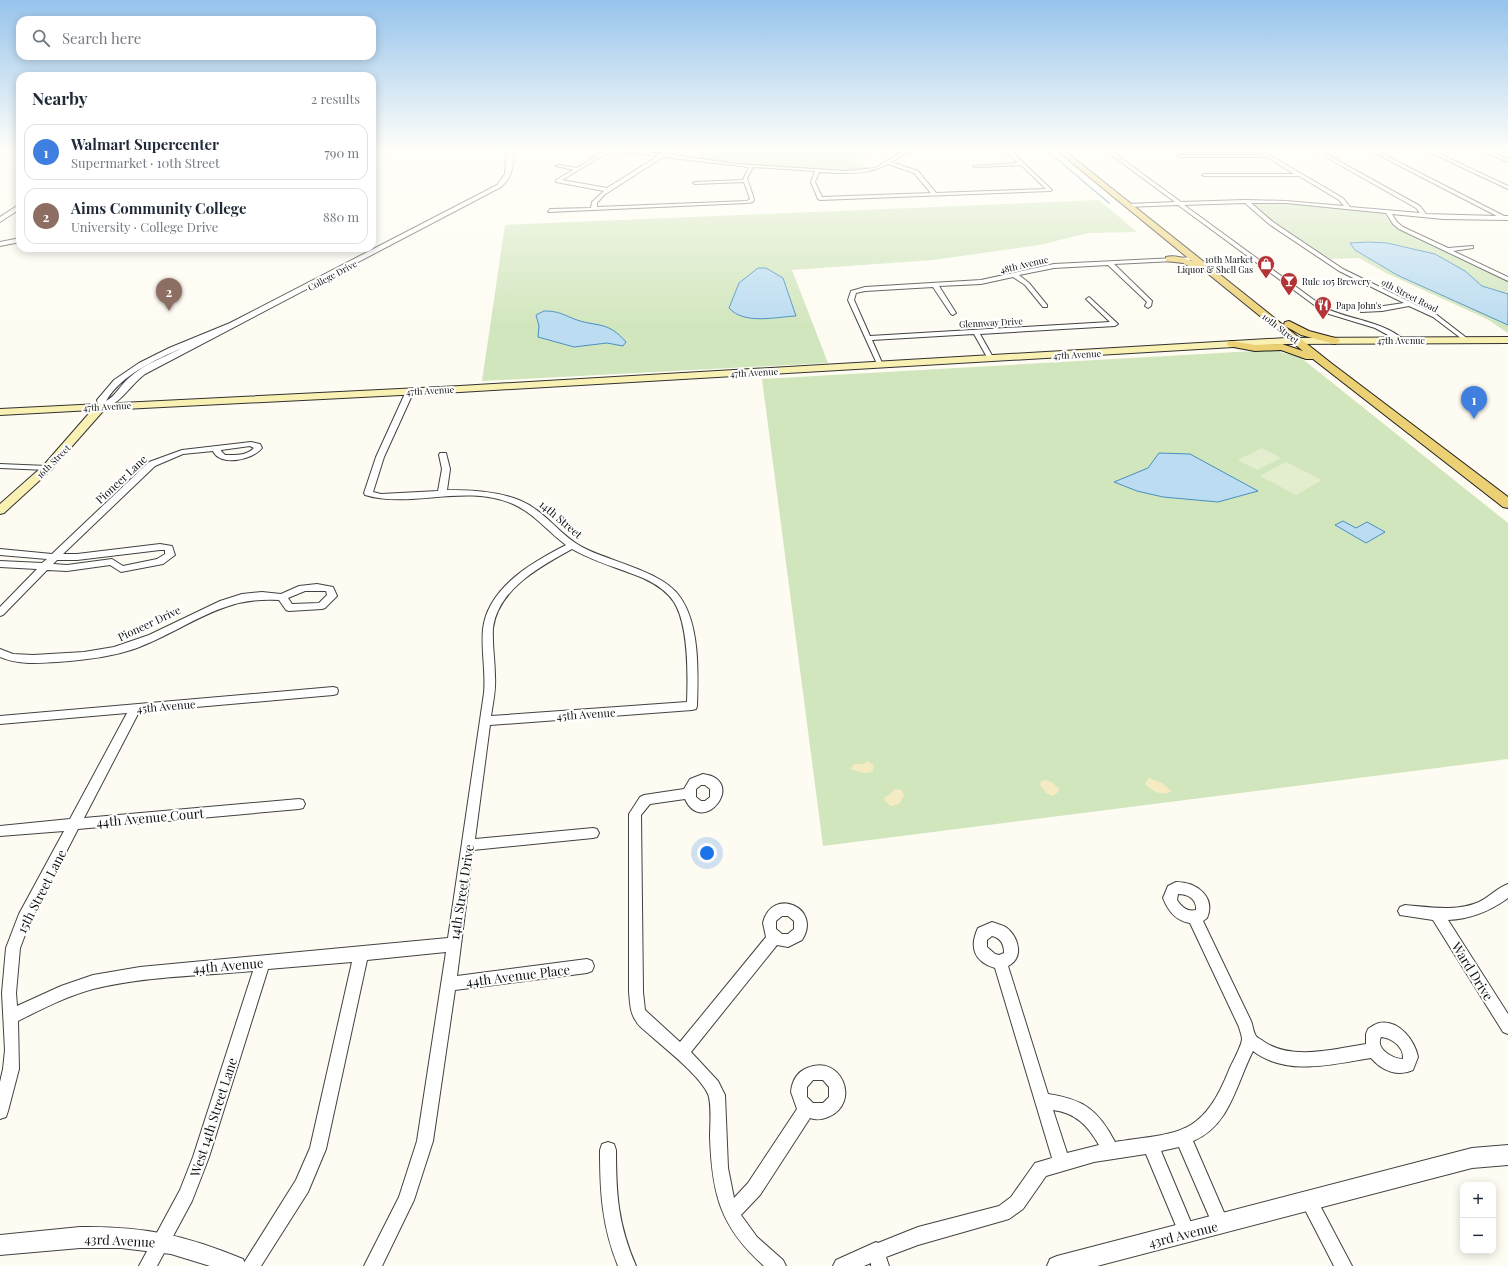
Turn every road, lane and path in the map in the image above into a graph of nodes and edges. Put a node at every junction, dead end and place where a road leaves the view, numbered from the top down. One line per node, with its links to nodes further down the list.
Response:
1 (458, 207): 16 (street, College Drive)
2 (632, 207): 10 (street)
3 (1129, 207): 28 (main road, 10th Street)
4 (1186, 207): 43 (street)
5 (1252, 207): 38 (street, 9th Street Road)
6 (1348, 207): 12 (street)
7 (1418, 207): 13 (street)
8 (1483, 207): 14 (street)
9 (16, 209): 15 (street)
10 (594, 209): 11 (street)
11 (550, 210)
12 (1388, 212): 13 (street); 23 (street)
13 (1425, 216): 14 (street)
14 (1507, 219)
15 (0, 220)
16 (396, 240): 19 (street); 22 (street, College Drive)
17 (16, 241): 18 (street)
18 (0, 244)
19 (376, 245)
20 (1471, 247): 23 (street)
21 (376, 248): 22 (street)
22 (380, 249): 24 (street, College Drive)
23 (1447, 250): 32 (street)
24 (376, 251)
25 (366, 252): 27 (street)
26 (374, 252): 27 (street, College Drive)
27 (366, 256): 58 (street, College Drive)
28 (1194, 258): 29 (street, 48th Avenue); 33 (main road, 10th Street)
29 (1169, 259): 30 (street, 48th Avenue); 33 (main road)
30 (1110, 263): 31 (street, 48th Avenue); 40 (street)
31 (1015, 275): 34 (street, 48th Avenue); 39 (street)
32 (1508, 279)
33 (1225, 283): 35 (main road, 10th Street)
34 (936, 286): 42 (street); 45 (street, 48th Avenue)
35 (1235, 291): 37 (main road, 10th Street); 51 (main road)
36 (1089, 299): 44 (street, Glennway Drive)
37 (1248, 302): 50 (main road, 10th Street); 52 (main road)
38 (1409, 304): 41 (street); 48 (street, 9th Street Road)
39 (1045, 306)
40 (1148, 306)
41 (1363, 311)
42 (953, 313)
43 (1377, 327): 46 (street); 47 (street)
44 (976, 332): 45 (street, Glennway Drive); 54 (street)
45 (868, 338): 56 (street)
46 (1387, 340): 47 (main road, 47th Avenue); 51 (main road, 47th Avenue)
47 (1401, 340): 48 (main road, 47th Avenue)
48 (1466, 340): 49 (main road, 47th Avenue)
49 (1508, 340)
50 (1298, 341): 51 (main road, 47th Avenue); 52 (main road, 47th Avenue); 55 (main road, 10th Street)
51 (1337, 341): 59 (main road)
52 (1247, 343): 53 (main road, 47th Avenue)
53 (1232, 344): 54 (main road, 47th Avenue); 55 (main road)
54 (992, 359): 56 (main road, 47th Avenue)
55 (1327, 365): 59 (main road, 10th Street)
56 (880, 366): 57 (main road, 47th Avenue)
57 (410, 391): 58 (main road, 47th Avenue); 65 (street, 14th Street)
58 (102, 406): 60 (main road, 47th Avenue); 64 (main road, 16th Street)
59 (1388, 411): 66 (main road, 10th Street)
60 (0, 412)
61 (217, 448): 71 (street, Pioneer Lane)
62 (442, 455): 65 (street)
63 (0, 466): 64 (street)
64 (47, 468): 67 (main road, 16th Street)
65 (442, 493): 68 (street, 14th Street)
66 (1508, 504)
67 (0, 510)
68 (572, 545): 79 (street, 14th Street); 82 (street, 14th Street Drive)
69 (0, 552): 71 (street)
70 (118, 552): 71 (street); 72 (street); 72 (street)
71 (55, 557): 74 (street)
72 (112, 562): 74 (street)
73 (0, 564): 74 (street)
74 (45, 566): 76 (street)
75 (282, 597): 77 (street, Pioneer Drive)
76 (0, 613)
77 (0, 653)
78 (333, 691): 80 (street, 45th Avenue)
79 (687, 706): 82 (street, 45th Avenue)
80 (135, 709): 81 (street, 45th Avenue); 85 (street, 15th Street Lane)
81 (0, 720)
82 (485, 721): 88 (street, 14th Street Drive)
83 (688, 794): 104 (street)
84 (299, 804): 85 (street, 44th Avenue Court)
85 (76, 823): 86 (street, 44th Avenue Court); 100 (street, 15th Street Lane)
86 (0, 831)
87 (593, 833): 88 (street)
88 (469, 845): 94 (street, 14th Street Drive)
89 (1508, 890): 91 (street)
90 (1405, 911): 91 (street)
91 (1437, 915): 101 (street, Ward Drive)
92 (1194, 917): 102 (street)
93 (775, 937): 104 (street)
94 (454, 944): 95 (street, 44th Avenue); 99 (street, 14th Street Drive)
95 (361, 954): 96 (street, 44th Avenue); 123 (street)
96 (263, 962): 100 (street, 44th Avenue); 118 (street, West 14th Street Lane)
97 (1000, 962): 105 (street)
98 (587, 966): 99 (street, 44th Avenue Place)
99 (448, 984): 124 (street, 14th Street Drive)
100 (10, 1016): 107 (street, 15th Street Lane)
101 (1508, 1027)
102 (1250, 1040): 103 (street); 108 (street)
103 (1375, 1050)
104 (681, 1053): 115 (street)
105 (1043, 1101): 111 (street); 113 (street)
106 (807, 1108): 115 (street)
107 (0, 1112)
108 (1182, 1138): 109 (street); 116 (street)
109 (1151, 1146): 111 (street); 117 (street)
110 (608, 1150): 125 (street)
111 (1111, 1151): 113 (street)
112 (1508, 1155): 114 (street, 43rd Avenue)
113 (1062, 1163): 120 (street)
114 (1310, 1202): 116 (street, 43rd Avenue); 129 (street)
115 (731, 1214): 126 (street)
116 (1221, 1224): 117 (street, 43rd Avenue)
117 (1187, 1232): 128 (street, 43rd Avenue)
118 (160, 1242): 119 (street, 43rd Avenue); 121 (street, West 14th Street Lane); 122 (street, 43rd Avenue)
119 (0, 1245)
120 (878, 1259): 127 (street)
121 (148, 1266)
122 (236, 1266)
123 (250, 1266)
124 (373, 1266)
125 (627, 1266)
126 (777, 1266)
127 (842, 1266)
128 (1058, 1266)
129 (1344, 1266)

